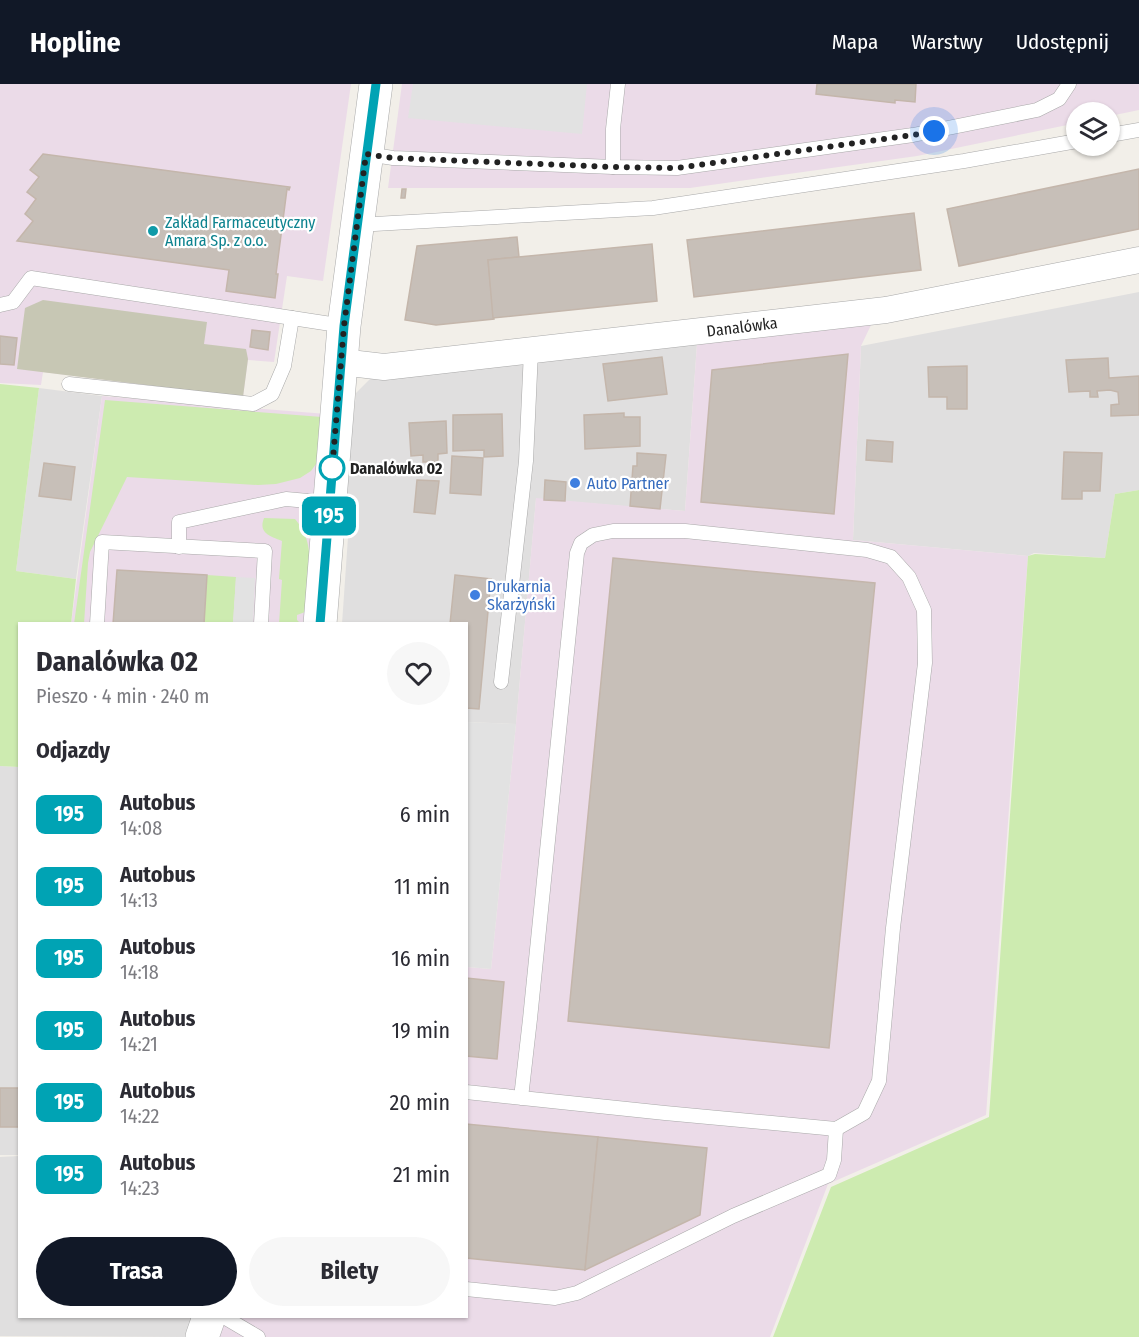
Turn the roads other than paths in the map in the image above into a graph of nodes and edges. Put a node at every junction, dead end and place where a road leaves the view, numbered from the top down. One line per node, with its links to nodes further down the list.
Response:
1 (376, 84): 7 (street)
2 (618, 84): 8 (lane)
3 (1069, 84): 8 (lane)
4 (1139, 130): 5 (lane)
5 (1120, 133)
6 (1066, 143): 9 (lane)
7 (366, 154): 8 (lane); 9 (street)
8 (613, 167)
9 (357, 225): 13 (street)
10 (1139, 260): 14 (street, Danalówka)
11 (0, 305): 12 (lane)
12 (292, 318): 13 (lane); 16 (lane)
13 (344, 326): 15 (street)
14 (531, 351): 15 (street, Danalówka); 22 (lane)
15 (341, 362): 17 (street)
16 (69, 384)
17 (330, 503): 18 (lane); 21 (street)
18 (179, 546): 19 (lane); 20 (lane)
19 (98, 622)
20 (261, 622)
21 (320, 622)
22 (501, 682)
23 (468, 1092): 24 (lane)
24 (521, 1098): 25 (lane); 25 (lane)
25 (836, 1129): 26 (lane)
26 (468, 1289)
27 (209, 1318): 29 (street)
28 (226, 1318): 30 (lane)
29 (202, 1337)
30 (258, 1337)

